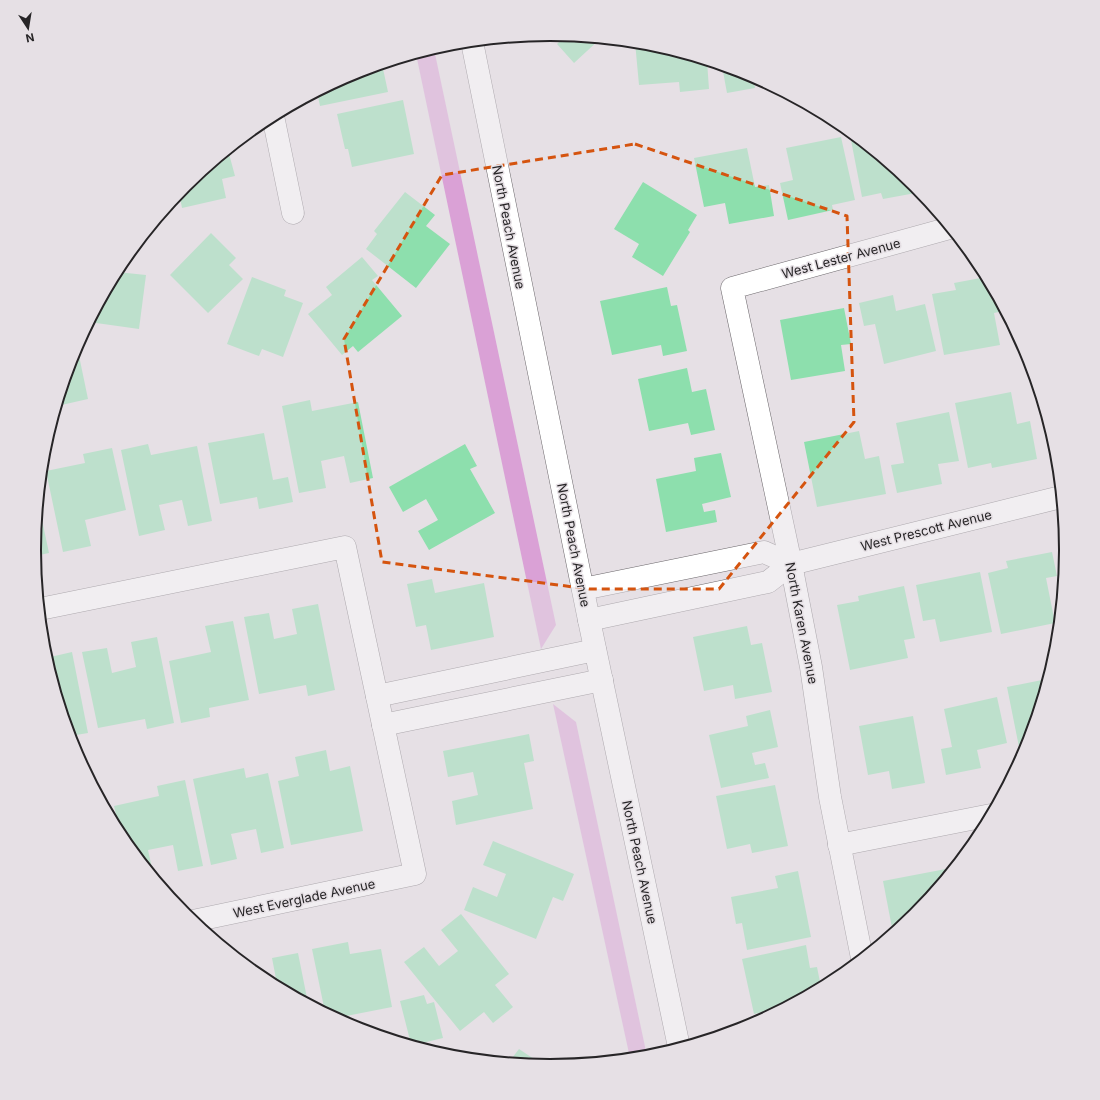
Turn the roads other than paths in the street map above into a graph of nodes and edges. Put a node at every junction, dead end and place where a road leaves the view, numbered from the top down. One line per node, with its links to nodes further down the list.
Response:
1 (473, 47): 8 (street, North Peach Avenue)
2 (274, 122): 3 (street)
3 (293, 213)
4 (945, 229): 5 (street, West Lester Avenue)
5 (732, 288): 7 (street, North Karen Avenue)
6 (1056, 498): 7 (street, West Prescott Avenue)
7 (791, 564): 8 (street); 10 (street, West Prescott Avenue); 16 (street, North Karen Avenue)
8 (583, 589): 10 (street, North Peach Avenue)
9 (44, 608): 13 (street)
10 (589, 620): 11 (street, North Peach Avenue)
11 (595, 650): 12 (street, North Peach Avenue); 13 (street)
12 (602, 680): 14 (street); 19 (street, North Peach Avenue)
13 (377, 696): 14 (street)
14 (383, 725): 17 (street, West Everglade Avenue)
15 (984, 816): 16 (street)
16 (839, 845): 18 (street, North Karen Avenue)
17 (200, 919)
18 (861, 953)
19 (678, 1043)

